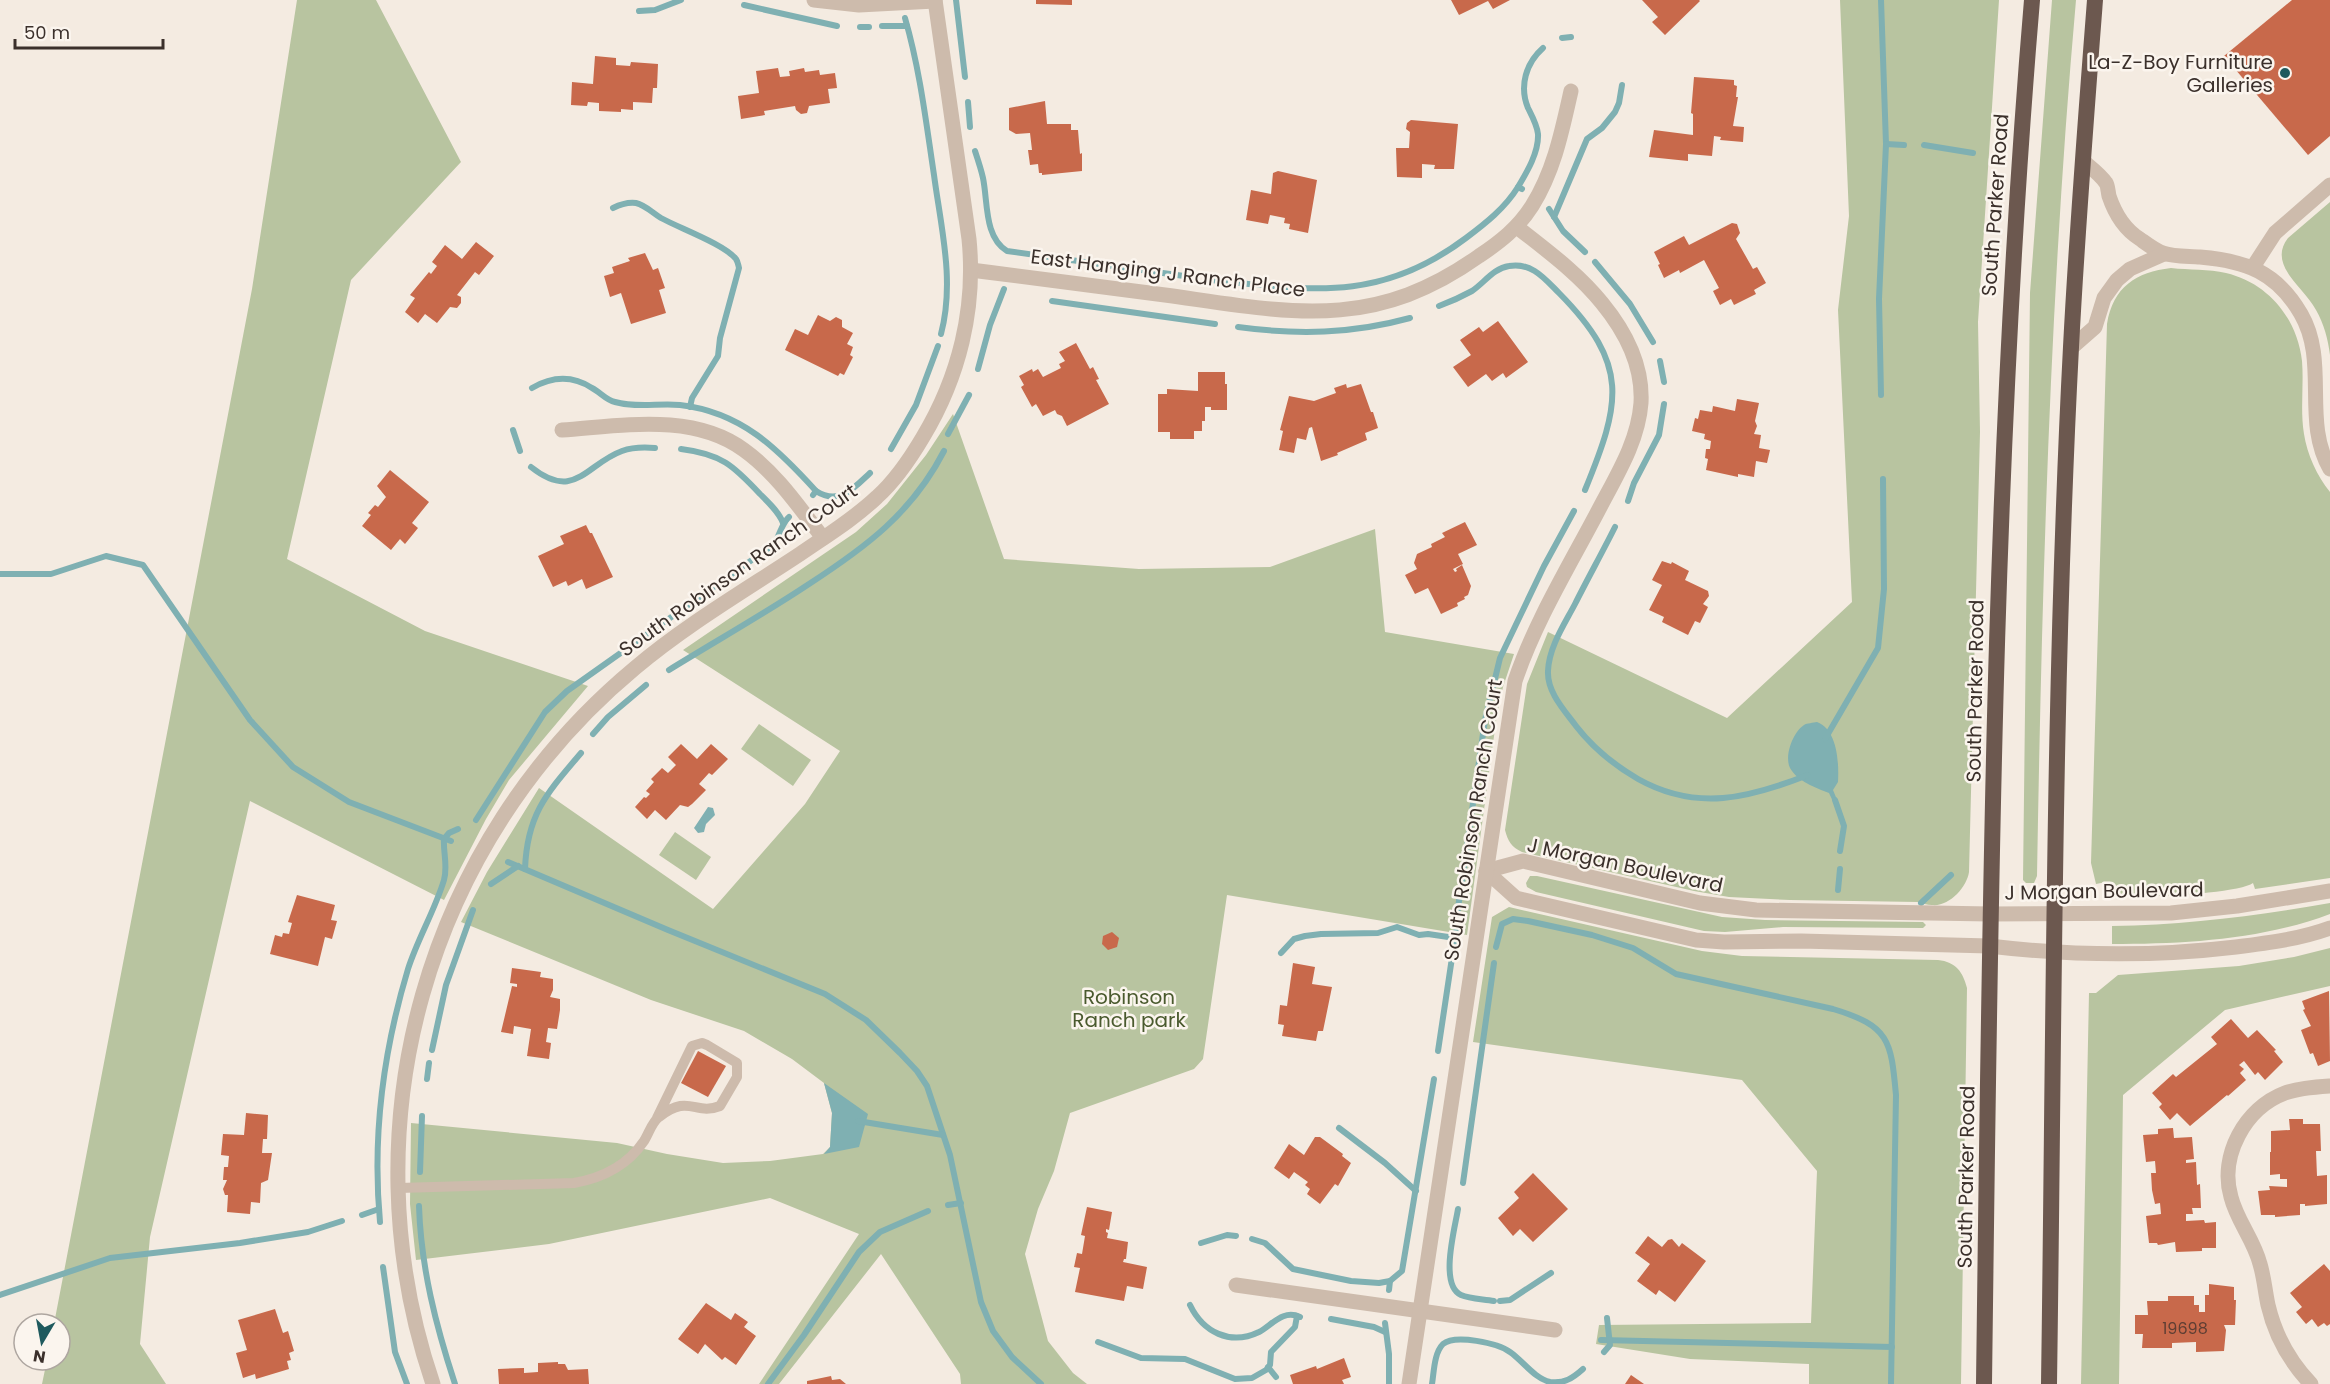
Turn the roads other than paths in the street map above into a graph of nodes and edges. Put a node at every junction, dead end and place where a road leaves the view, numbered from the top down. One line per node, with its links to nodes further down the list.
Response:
1 (814, 0): 2 (street)
2 (935, 0): 11 (street, South Robinson Ranch Court)
3 (2032, 0): 18 (highway, South Parker Road)
4 (2095, 0): 6 (highway)
5 (1571, 91): 8 (street, East Hanging J Ranch Place)
6 (2083, 161): 9 (street); 12 (highway)
7 (2330, 185): 10 (street)
8 (1517, 227): 11 (street, East Hanging J Ranch Place); 16 (street, South Robinson Ranch Court)
9 (2164, 254): 10 (street); 12 (street)
10 (2253, 267): 14 (street)
11 (971, 270): 15 (street, South Robinson Ranch Court)
12 (2071, 348): 19 (highway)
13 (562, 430): 15 (street)
14 (2330, 469)
15 (823, 538): 25 (street, South Robinson Ranch Court)
16 (1486, 871): 18 (street, J Morgan Boulevard); 21 (street); 27 (street, South Robinson Ranch Court)
17 (2330, 891): 19 (street, J Morgan Boulevard)
18 (1990, 914): 19 (street, J Morgan Boulevard); 21 (highway, South Parker Road)
19 (2055, 914): 22 (highway)
20 (2330, 928): 22 (street)
21 (1989, 946): 22 (street); 31 (highway, South Parker Road)
22 (2055, 954): 32 (highway)
23 (2330, 1086): 33 (street)
24 (657, 1118): 24 (lane); 25 (lane)
25 (399, 1188): 29 (street, South Robinson Ranch Court)
26 (1236, 1285): 27 (street)
27 (1420, 1310): 28 (street); 30 (street, South Robinson Ranch Court)
28 (1555, 1330)
29 (433, 1384)
30 (1409, 1384)
31 (1984, 1384)
32 (2049, 1384)
33 (2311, 1384)

